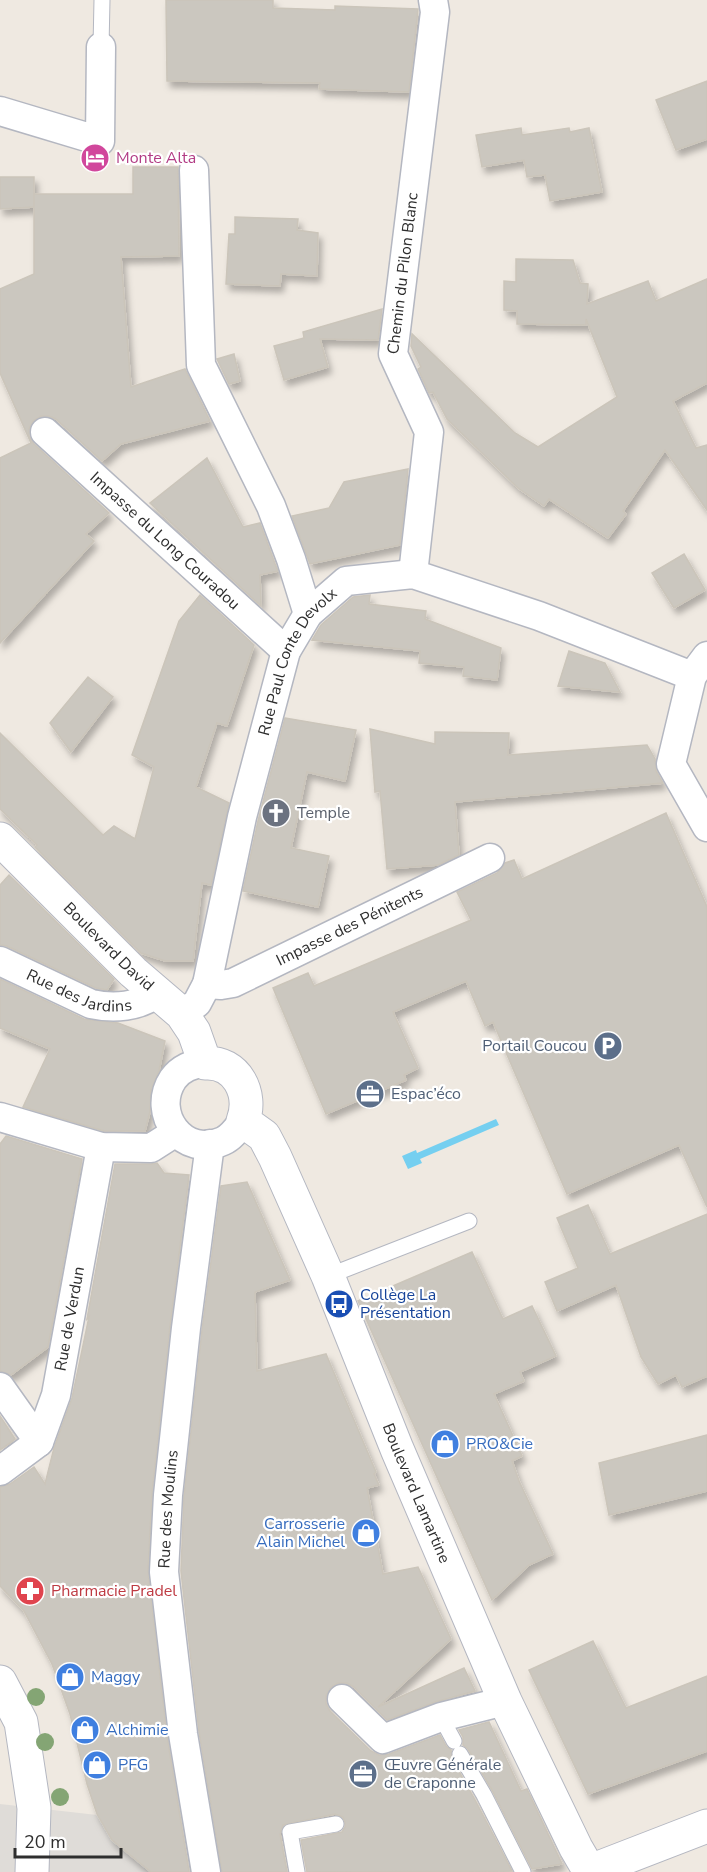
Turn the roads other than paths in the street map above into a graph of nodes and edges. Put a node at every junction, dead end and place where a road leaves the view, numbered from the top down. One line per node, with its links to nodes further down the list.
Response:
1 (102, 0): 3 (lane)
2 (433, 0): 7 (street, Chemin du Pilon Blanc)
3 (102, 47): 4 (street)
4 (0, 111)
5 (194, 170): 8 (street)
6 (45, 432): 9 (street, Impasse du Long Couradou)
7 (414, 574): 8 (street, Rue Paul Conte Devolx); 10 (street, Rue Paul Conte Devolx)
8 (308, 614): 9 (street, Rue Paul Conte Devolx)
9 (286, 651): 15 (street, Rue Paul Conte Devolx)
10 (699, 666): 11 (street)
11 (707, 827)
12 (0, 839): 16 (street, Boulevard David)
13 (490, 858): 15 (street, Impasse des Pénitents)
14 (0, 961): 16 (street, Rue des Jardins)
15 (207, 984): 16 (street, Rue Paul Conte Devolx)
16 (170, 1003): 17 (street, Boulevard David)
17 (205, 1063): 19 (street); 20 (street)
18 (0, 1117): 22 (street)
19 (243, 1121): 21 (street); 24 (street, Boulevard Lamartine)
20 (176, 1132): 21 (street); 22 (street)
21 (210, 1144): 36 (street, Rue des Moulins)
22 (101, 1146): 26 (street, Rue de Verdun)
23 (469, 1221): 24 (lane)
24 (328, 1276): 30 (street, Boulevard Lamartine)
25 (0, 1387): 26 (street)
26 (39, 1442): 27 (street)
27 (0, 1471)
28 (0, 1682): 31 (street)
29 (342, 1700): 32 (street)
30 (505, 1701): 32 (street); 39 (street, Boulevard Lamartine)
31 (11, 1726): 35 (street)
32 (452, 1737): 38 (lane)
33 (336, 1824): 37 (lane)
34 (707, 1826): 39 (street)
35 (32, 1872)
36 (206, 1872)
37 (297, 1872)
38 (523, 1872)
39 (589, 1872)

